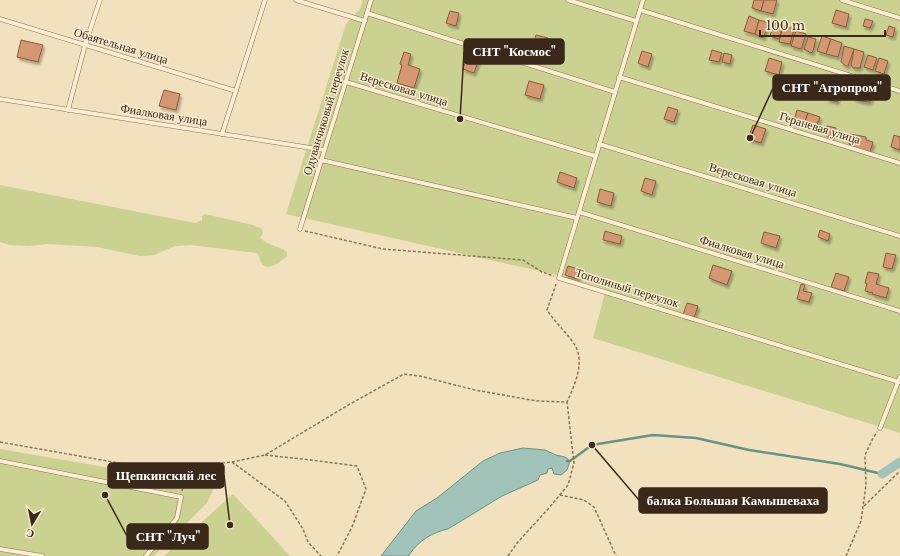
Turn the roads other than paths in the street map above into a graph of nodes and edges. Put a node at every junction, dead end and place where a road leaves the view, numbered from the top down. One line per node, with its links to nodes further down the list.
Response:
1 (100, 0): 14 (lane)
2 (265, 0): 17 (lane)
3 (296, 0): 12 (lane)
4 (371, 0): 9 (lane, Одуванчиковый переулок)
5 (568, 0): 13 (lane)
6 (643, 0): 8 (lane, Тополиный переулок)
7 (842, 0): 10 (lane)
8 (640, 10): 13 (lane, Тополиный переулок); 18 (lane)
9 (367, 13): 12 (lane, Одуванчиковый переулок); 19 (lane)
10 (900, 18)
11 (0, 19): 14 (lane, Обаятельная улица)
12 (365, 21): 16 (lane, Одуванчиковый переулок)
13 (636, 21): 15 (lane, Тополиный переулок)
14 (85, 45): 17 (lane, Обаятельная улица); 21 (lane)
15 (619, 77): 19 (lane, Тополиный переулок); 27 (lane, Гераневая улица)
16 (346, 82): 24 (lane, Одуванчиковый переулок); 25 (lane, Вересковая улица)
17 (236, 91): 22 (lane)
18 (900, 91)
19 (615, 92): 23 (lane, Тополиный переулок)
20 (0, 99): 21 (lane, Фиалковая улица)
21 (68, 110): 22 (lane, Фиалковая улица)
22 (222, 134): 24 (lane, Фиалковая улица)
23 (599, 144): 25 (lane, Тополиный переулок); 31 (lane, Вересковая улица)
24 (324, 150): 26 (lane, Одуванчиковый переулок)
25 (595, 156): 28 (lane, Тополиный переулок)
26 (321, 160): 29 (lane); 30 (lane, Одуванчиковый переулок)
27 (900, 163)
28 (579, 212): 29 (lane, Тополиный переулок); 32 (lane, Фиалковая улица)
29 (577, 218): 33 (lane, Тополиный переулок)
30 (300, 229)
31 (900, 236)
32 (900, 311)
33 (899, 380): 34 (lane)
34 (880, 428)
35 (0, 461): 38 (lane)
36 (0, 549): 37 (lane)
37 (42, 556)
38 (146, 556)

